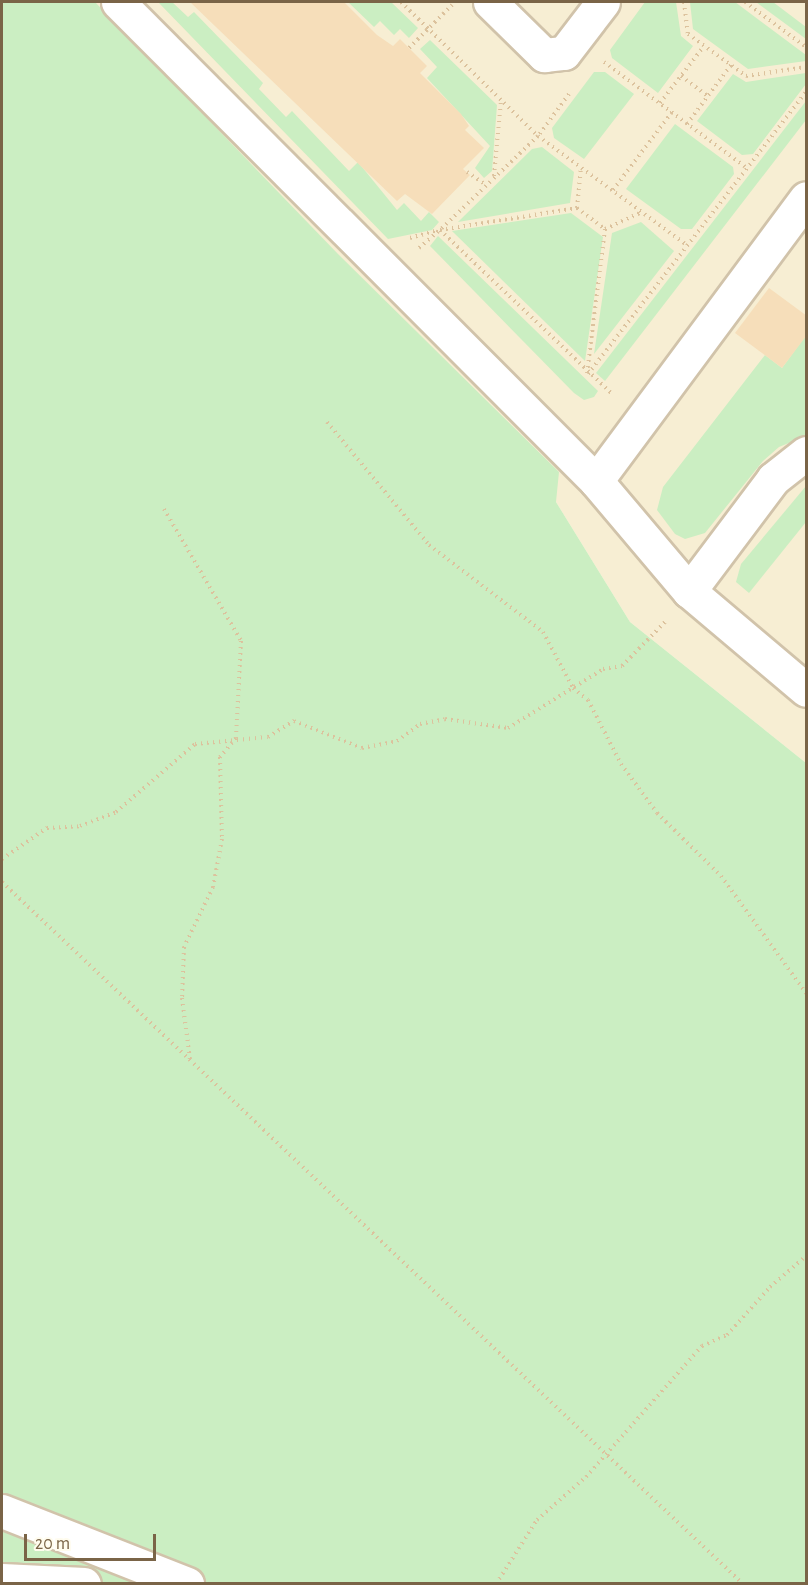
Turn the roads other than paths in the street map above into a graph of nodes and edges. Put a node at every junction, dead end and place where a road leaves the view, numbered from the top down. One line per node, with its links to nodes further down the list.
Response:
1 (118, 2): 6 (lane)
2 (490, 2): 3 (lane)
3 (603, 2)
4 (807, 198): 6 (lane)
5 (807, 453): 7 (lane)
6 (596, 481): 7 (lane)
7 (689, 591): 8 (lane)
8 (807, 690)
9 (2, 1510): 12 (lane)
10 (2, 1581): 11 (lane)
11 (84, 1584)
12 (187, 1584)

